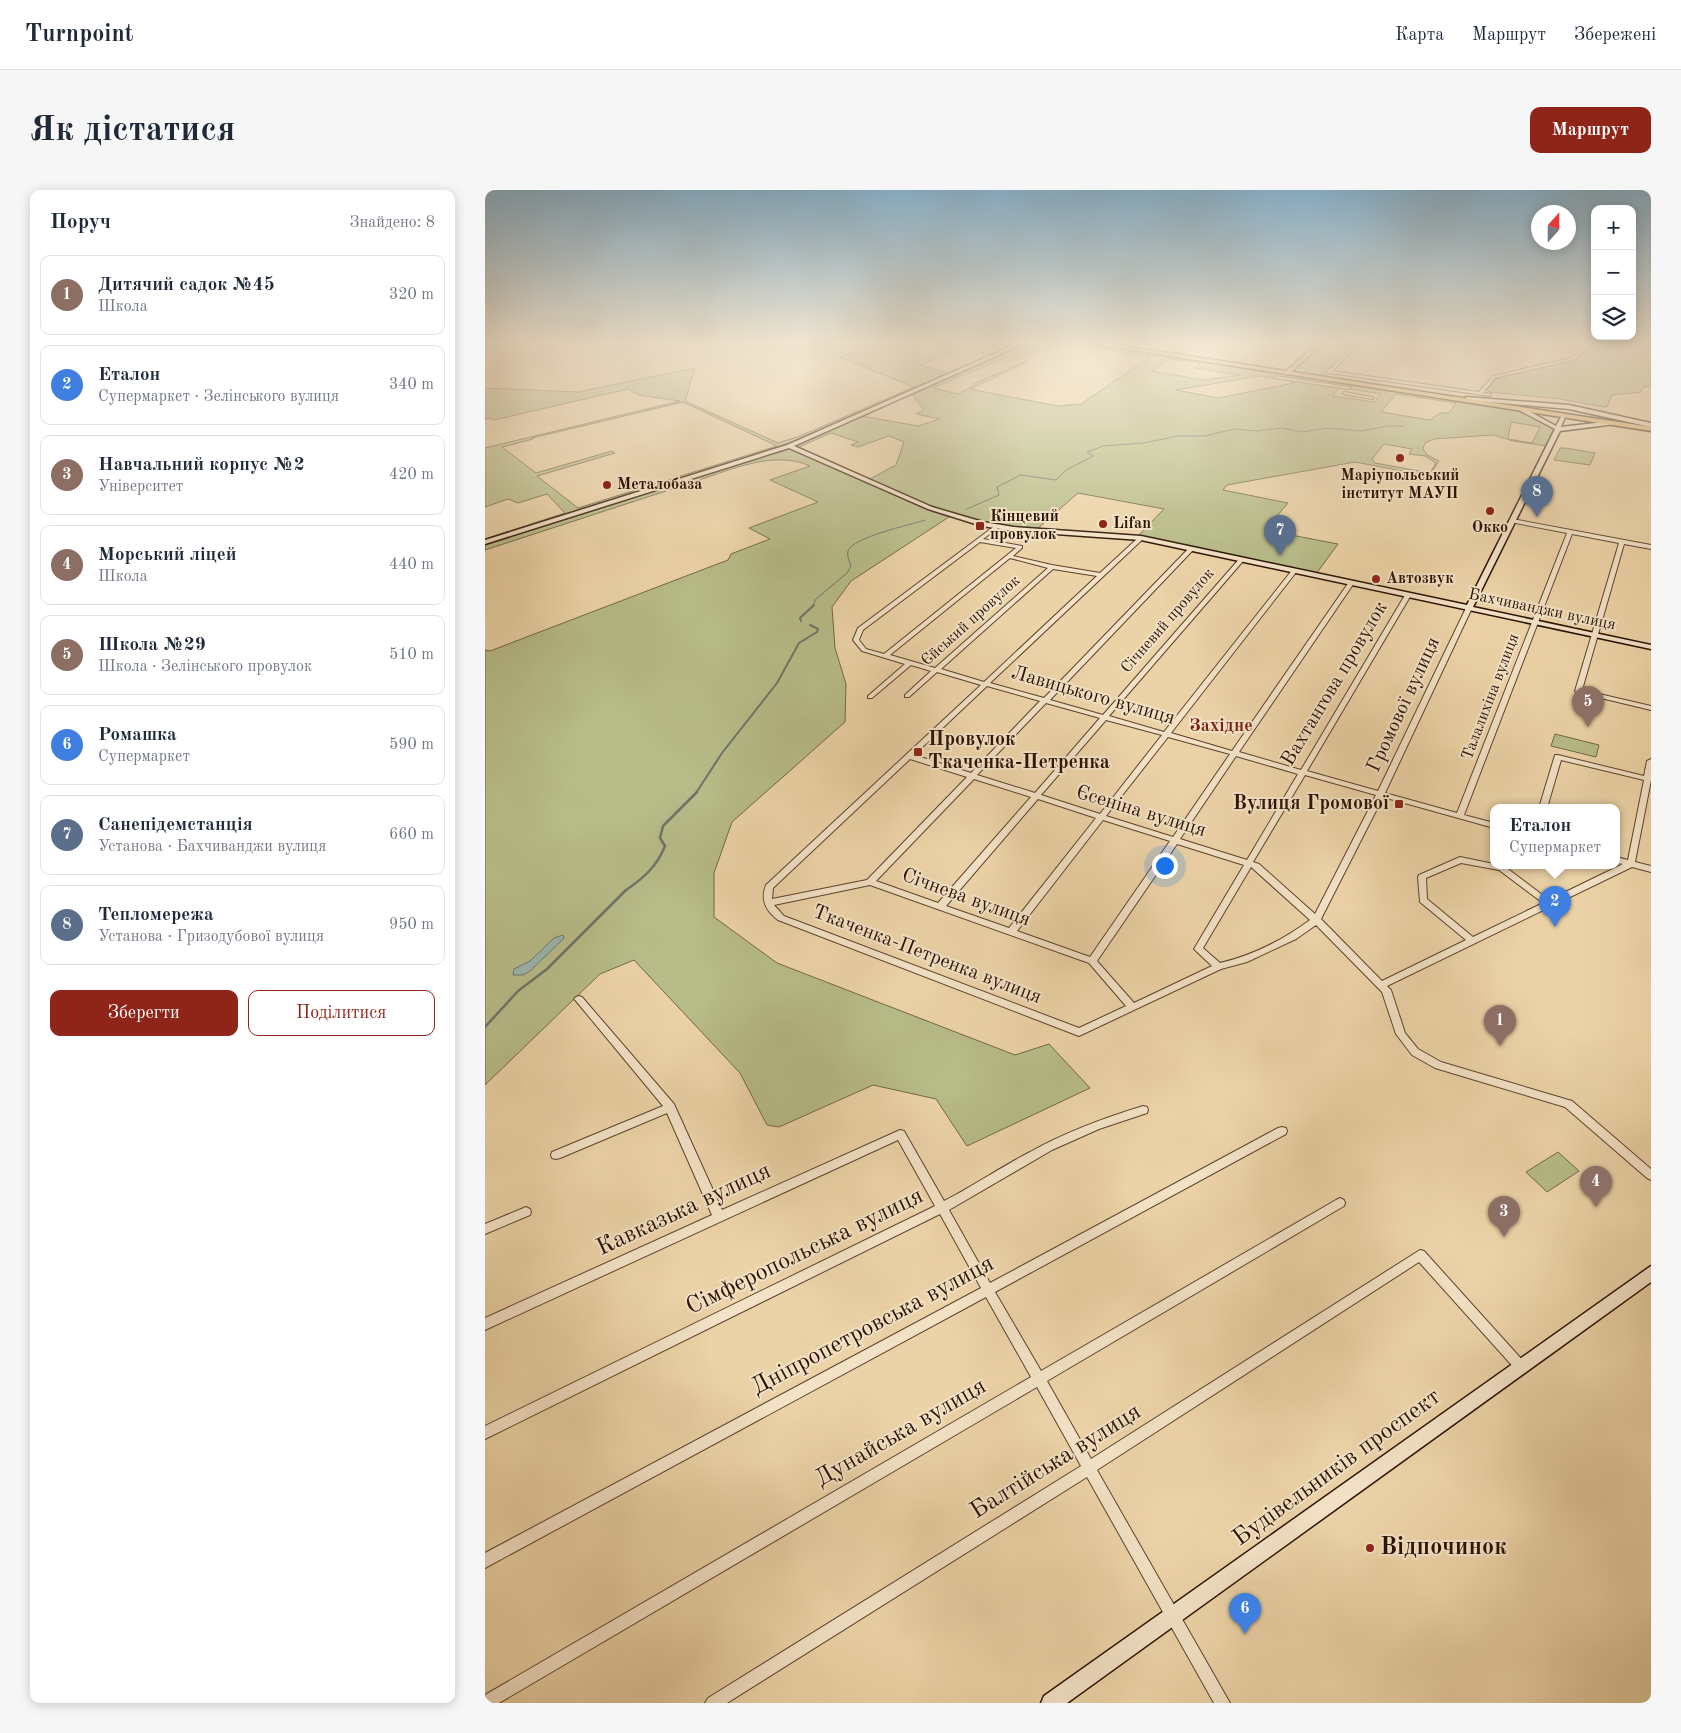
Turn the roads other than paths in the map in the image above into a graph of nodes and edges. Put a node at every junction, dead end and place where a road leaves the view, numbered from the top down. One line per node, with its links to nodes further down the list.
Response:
1 (867, 412): 10 (street)
2 (1526, 412): 9 (street)
3 (1538, 412): 7 (highway)
4 (1562, 412): 8 (highway)
5 (1592, 412): 8 (street)
6 (1563, 418): 9 (street, Громової вулиця)
7 (1613, 423): 8 (highway); 9 (street)
8 (1651, 426)
9 (1558, 429): 11 (street, Громової вулиця)
10 (789, 446): 12 (street, Бахчиванджи вулиця); 17 (street)
11 (1512, 521): 13 (street); 27 (street, Громової вулиця)
12 (996, 527): 14 (street, Бахчиванджи вулиця); 15 (street)
13 (1570, 532): 16 (street); 28 (street, Талалихіна вулиця)
14 (1141, 538): 19 (street, Бахчиванджи вулиця); 24 (street)
15 (978, 540): 20 (street); 31 (street)
16 (1622, 541): 18 (street); 29 (street)
17 (485, 542)
18 (1651, 546)
19 (1192, 548): 21 (street, Бахчиванджи вулиця); 37 (street)
20 (1008, 556): 22 (street); 31 (street)
21 (1242, 559): 23 (street, Бахчиванджи вулиця); 39 (street, Січневий провулок)
22 (1053, 567): 24 (street); 33 (street, Єйський провулок)
23 (1295, 570): 25 (street, Бахчиванджи вулиця); 40 (street)
24 (1102, 575): 34 (street)
25 (1351, 583): 26 (street, Бахчиванджи вулиця); 41 (street)
26 (1408, 595): 27 (street, Бахчиванджи вулиця); 44 (street, Вахтангова провулок)
27 (1469, 608): 28 (street, Бахчиванджи вулиця); 47 (street, Громової вулиця)
28 (1535, 622): 29 (street, Бахчиванджи вулиця); 51 (street, Талалихіна вулиця)
29 (1594, 635): 30 (street, Бахчиванджи вулиця); 38 (street)
30 (1651, 647)
31 (885, 656): 32 (street, Лавицького вулиця)
32 (910, 663): 33 (street, Лавицького вулиця); 36 (street)
33 (936, 671): 34 (street, Лавицького вулиця); 35 (street, Єйський провулок)
34 (986, 684): 37 (street, Лавицького вулиця); 42 (street)
35 (907, 696)
36 (870, 697)
37 (1044, 701): 39 (street, Лавицького вулиця); 45 (street)
38 (1651, 708)
39 (1104, 718): 40 (street, Лавицького вулиця); 48 (street, Січневий провулок)
40 (1166, 735): 41 (street, Лавицького вулиця); 50 (street)
41 (1233, 754): 44 (street, Лавицького вулиця); 53 (street)
42 (909, 756): 45 (street, Єсеніна вулиця); 61 (street)
43 (1651, 761): 46 (street)
44 (1303, 773): 47 (street, Лавицького вулиця); 55 (street, Вахтангова провулок)
45 (972, 776): 48 (street, Єсеніна вулиця); 60 (street)
46 (1647, 779): 49 (street); 56 (street)
47 (1380, 795): 51 (street, Лавицького вулиця); 64 (street, Громової вулиця)
48 (1036, 796): 50 (street, Єсеніна вулиця); 63 (street, Січневий провулок)
49 (1544, 804)
50 (1102, 817): 53 (street, Єсеніна вулиця); 65 (street)
51 (1459, 817): 52 (street, Лавицького вулиця)
52 (1490, 825)
53 (1175, 840): 55 (street, Єсеніна вулиця); 67 (street)
54 (1620, 861): 56 (street)
55 (1249, 863): 64 (street, Єсеніна вулиця); 68 (street, Вахтангова провулок)
56 (1631, 864): 59 (street); 62 (street)
57 (1490, 866): 66 (street)
58 (1502, 869): 62 (street)
59 (1651, 869)
60 (869, 882): 61 (street, Січнева вулиця); 63 (street, Січнева вулиця)
61 (768, 903): 72 (street, Ткаченка-Петренка вулиця)
62 (1549, 904): 66 (street)
63 (939, 907): 65 (street, Січнева вулиця)
64 (1316, 920): 68 (street, Громової вулиця); 69 (street, Єсеніна вулиця)
65 (1011, 932): 67 (street, Січнева вулиця)
66 (1473, 941): 69 (street)
67 (1092, 961): 71 (street, Січнева вулиця)
68 (1218, 967): 71 (street, Громової вулиця)
69 (1381, 985): 77 (street, Єсеніна вулиця)
70 (579, 999): 73 (street)
71 (1132, 1007): 72 (street, Громової вулиця)
72 (1079, 1032)
73 (671, 1107): 76 (street); 81 (street)
74 (1143, 1110): 79 (street, Сімферопольська вулиця)
75 (1283, 1130): 84 (street, Дніпропетровська вулиця)
76 (556, 1155)
77 (1651, 1175)
78 (1340, 1203): 87 (street, Дунайська вулиця)
79 (942, 1208): 81 (street, Кавказька вулиця); 84 (street); 88 (street, Сімферопольська вулиця)
80 (526, 1212): 82 (street)
81 (719, 1217): 85 (street, Кавказька вулиця)
82 (485, 1228)
83 (1651, 1273): 86 (street, Будівельників проспект)
84 (988, 1290): 87 (street); 90 (street, Дніпропетровська вулиця)
85 (485, 1324)
86 (1521, 1367): 89 (street, Балтійська вулиця); 91 (street, Будівельників проспект)
87 (1039, 1379): 89 (street); 92 (street, Дунайська вулиця)
88 (485, 1433)
89 (1089, 1468): 91 (street); 93 (street, Балтійська вулиця)
90 (485, 1561)
91 (1173, 1617): 94 (street, Будівельників проспект); 95 (street)
92 (485, 1703)
93 (713, 1703)
94 (1051, 1703)
95 (1222, 1703)

